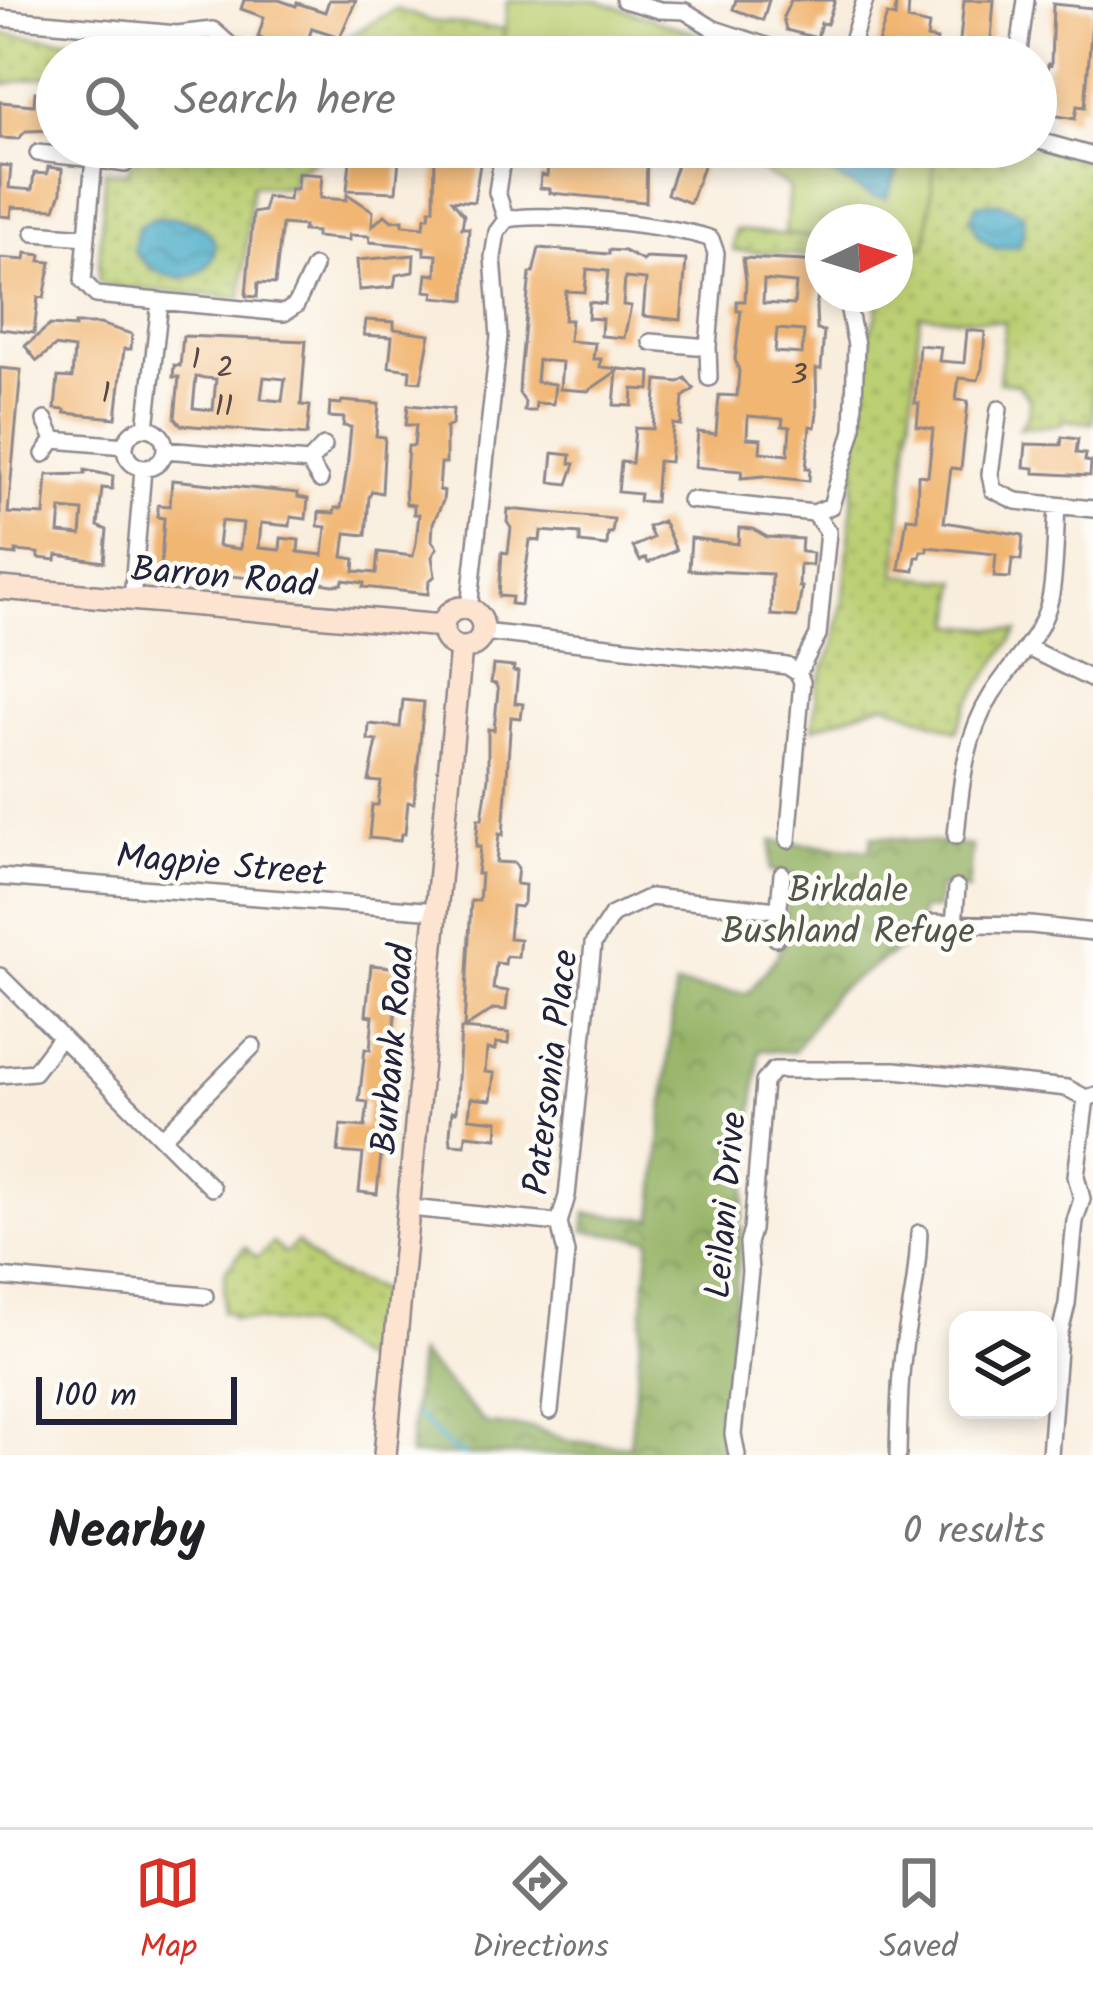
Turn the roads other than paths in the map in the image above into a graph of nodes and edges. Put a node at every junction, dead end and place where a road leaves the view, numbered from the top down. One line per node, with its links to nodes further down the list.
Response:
1 (624, 0): 4 (street)
2 (866, 0): 8 (street)
3 (1026, 0): 9 (street)
4 (687, 6): 7 (street)
5 (0, 18): 6 (street)
6 (220, 36)
7 (736, 36)
8 (854, 36)
9 (1021, 36)
10 (1057, 146): 11 (street)
11 (1093, 156)
12 (93, 168): 16 (street)
13 (501, 168): 14 (street)
14 (506, 220): 21 (street); 38 (street)
15 (34, 233): 16 (street)
16 (87, 237): 18 (street)
17 (314, 267): 18 (street)
18 (160, 302): 25 (street)
19 (843, 312): 35 (street)
20 (651, 342): 21 (street)
21 (708, 347): 22 (street)
22 (709, 378)
23 (999, 409): 33 (street)
24 (45, 420): 26 (street)
25 (146, 428): 26 (street); 28 (street)
26 (125, 446): 30 (street)
27 (324, 446): 29 (street)
28 (165, 450): 29 (street); 30 (street)
29 (309, 462): 31 (street)
30 (143, 469): 37 (street)
31 (320, 480)
32 (691, 500): 35 (street)
33 (1057, 506): 34 (street); 42 (street)
34 (1093, 509)
35 (814, 513): 43 (street)
36 (0, 587): 37 (street, Barron Road)
37 (132, 600): 39 (street, Barron Road)
38 (469, 609): 39 (street); 40 (street)
39 (443, 626): 41 (street)
40 (483, 632): 41 (street); 43 (street)
41 (461, 648): 51 (street, Burbank Road)
42 (1028, 648): 44 (street); 45 (street)
43 (798, 674): 46 (street)
44 (1093, 680)
45 (956, 836)
46 (788, 840)
47 (782, 874): 50 (street)
48 (0, 877): 51 (street, Magpie Street)
49 (958, 888): 53 (street)
50 (778, 910): 55 (street); 64 (street, Patersonia Place)
51 (437, 911): 63 (street, Burbank Road)
52 (926, 923): 53 (street)
53 (954, 924): 54 (street)
54 (1093, 932)
55 (776, 938)
56 (0, 976): 57 (street)
57 (59, 1039): 59 (street); 61 (street)
58 (253, 1046): 61 (street)
59 (0, 1075)
60 (1089, 1097): 70 (street, Leilani Drive); 72 (street)
61 (162, 1138): 62 (street)
62 (212, 1188)
63 (410, 1208): 64 (street); 69 (street, Burbank Road)
64 (559, 1222): 68 (street, Patersonia Place)
65 (919, 1233): 71 (street)
66 (0, 1276): 67 (street)
67 (205, 1295)
68 (550, 1411)
69 (385, 1455)
70 (736, 1455)
71 (898, 1455)
72 (1050, 1455)

